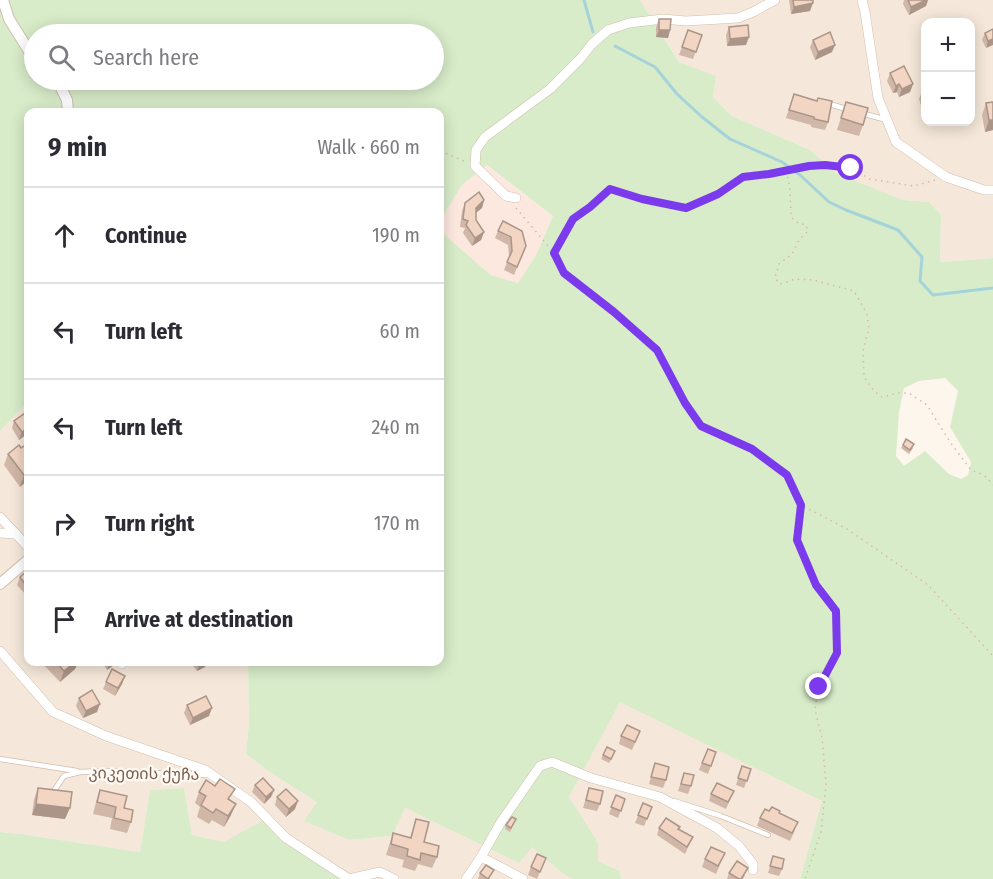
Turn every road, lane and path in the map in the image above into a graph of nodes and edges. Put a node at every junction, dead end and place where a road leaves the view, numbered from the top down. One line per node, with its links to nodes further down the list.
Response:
1 (3, 0): 4 (street)
2 (775, 0): 10 (street)
3 (862, 0): 8 (street)
4 (24, 43)
5 (62, 90): 7 (street)
6 (819, 102): 8 (lane)
7 (68, 108)
8 (887, 120): 12 (street)
9 (444, 153): 10 (path)
10 (475, 166): 14 (street)
11 (786, 171): 12 (path); 15 (path); 16 (path)
12 (946, 177): 13 (street)
13 (993, 190)
14 (511, 197): 15 (path)
15 (554, 253): 17 (path)
16 (993, 485)
17 (801, 505): 25 (path); 38 (path)
18 (0, 517): 20 (street)
19 (0, 533): 20 (street)
20 (16, 534): 21 (street)
21 (24, 543)
22 (24, 563): 23 (street)
23 (0, 584)
24 (0, 651): 28 (street)
25 (993, 656)
26 (0, 759): 27 (lane)
27 (80, 772): 28 (lane, კიკეთის ქუჩა); 29 (lane, კიკეთის ქუჩა)
28 (212, 775): 34 (street)
29 (51, 795)
30 (660, 797): 31 (lane); 32 (street); 33 (street)
31 (768, 835)
32 (481, 857): 36 (street); 37 (street)
33 (753, 870)
34 (349, 879): 35 (street)
35 (394, 879)
36 (466, 879)
37 (523, 879)
38 (805, 879)

